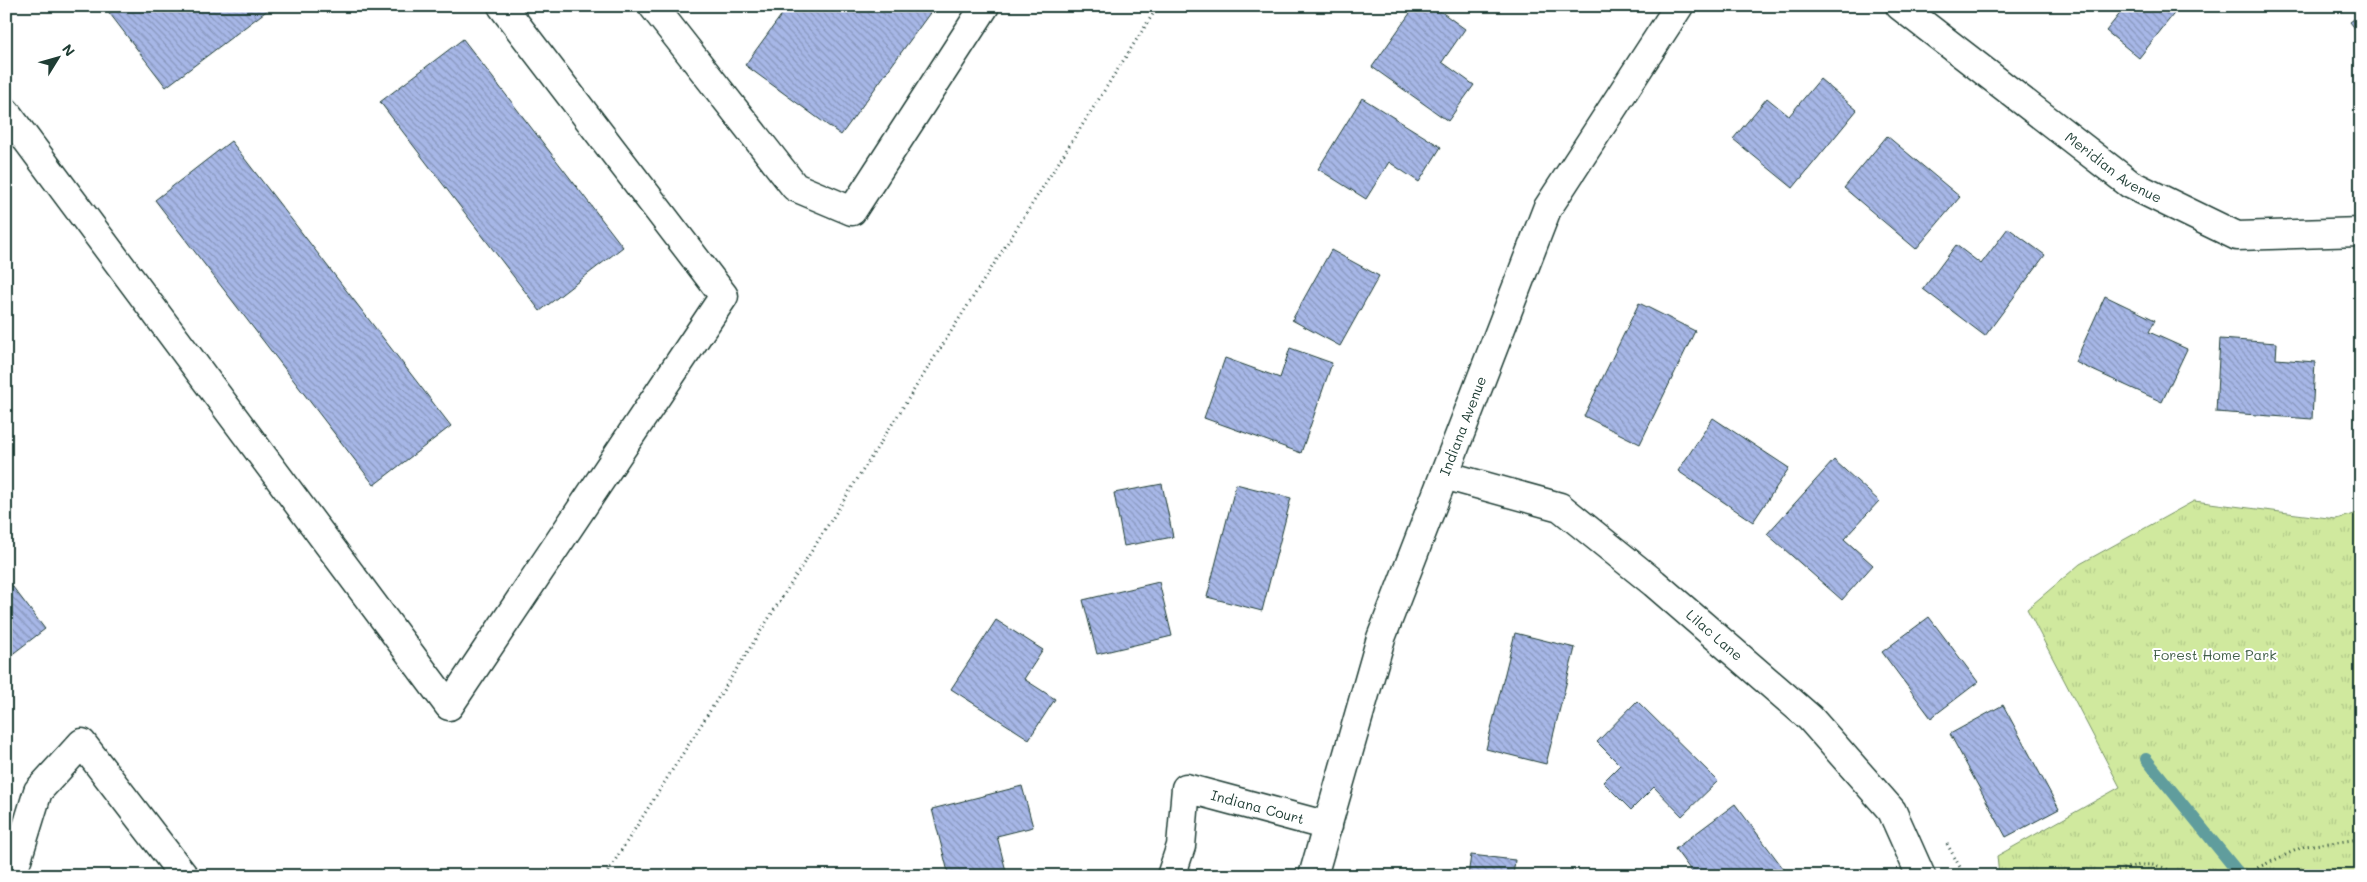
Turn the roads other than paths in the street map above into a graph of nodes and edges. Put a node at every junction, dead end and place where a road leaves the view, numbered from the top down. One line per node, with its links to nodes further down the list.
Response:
1 (502, 6): 6 (street)
2 (653, 6): 3 (street)
3 (985, 6)
4 (1679, 6): 8 (street, Indiana Avenue)
5 (1900, 6): 7 (street, Meridian Avenue)
6 (6, 112)
7 (2361, 232)
8 (1444, 475): 9 (street, Indiana Avenue); 14 (street, Lilac Lane)
9 (1328, 826): 12 (street, Indiana Court); 13 (street, Indiana Avenue)
10 (12, 876): 11 (street)
11 (184, 876)
12 (1171, 876)
13 (1314, 876)
14 (1920, 876)

